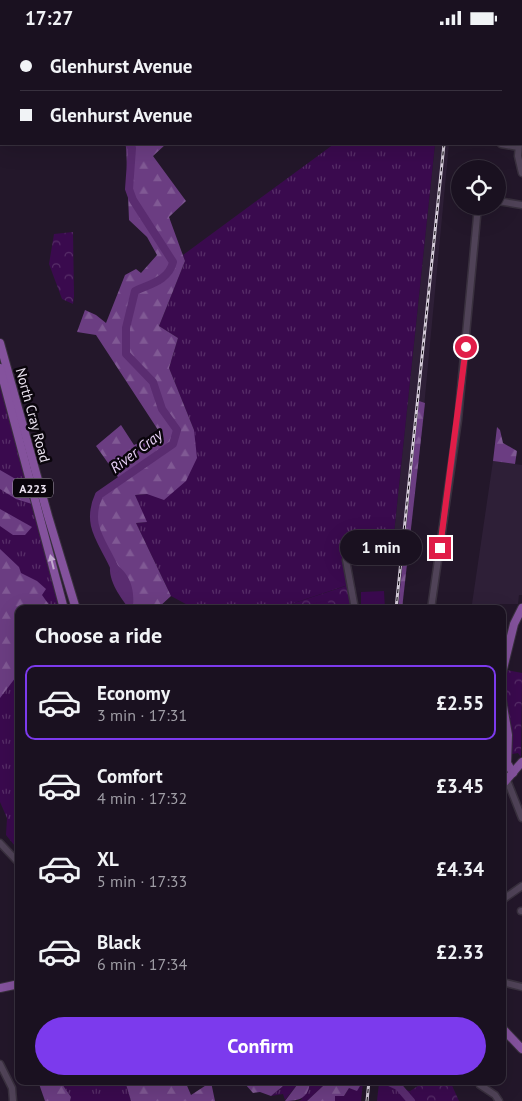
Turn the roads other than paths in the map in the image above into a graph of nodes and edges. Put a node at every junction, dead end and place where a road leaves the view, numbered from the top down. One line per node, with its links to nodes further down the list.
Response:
1 (519, 145): 2 (street)
2 (522, 173)
3 (506, 202): 4 (street)
4 (522, 205)
5 (477, 215): 12 (street)
6 (0, 343): 10 (main road, North Cray Road / A223)
7 (0, 368): 9 (main road, North Cray Road / A223, one-way to 7)
8 (346, 560): 11 (street)
9 (63, 605)
10 (75, 605)
11 (354, 605)
12 (432, 605)
13 (522, 608): 14 (main road)
14 (506, 645)
15 (506, 720): 16 (main road)
16 (517, 767): 17 (main road)
17 (506, 782)
18 (506, 785): 19 (street)
19 (522, 818)
20 (0, 843): 21 (street)
21 (15, 859)
22 (522, 886): 23 (street)
23 (506, 897)
24 (506, 983): 26 (street)
25 (15, 985): 27 (main road)
26 (522, 987)
27 (0, 989)
28 (506, 1032): 29 (main road)
29 (522, 1049)
30 (0, 1064): 32 (street)
31 (480, 1085): 33 (street)
32 (13, 1101)
33 (499, 1101)

